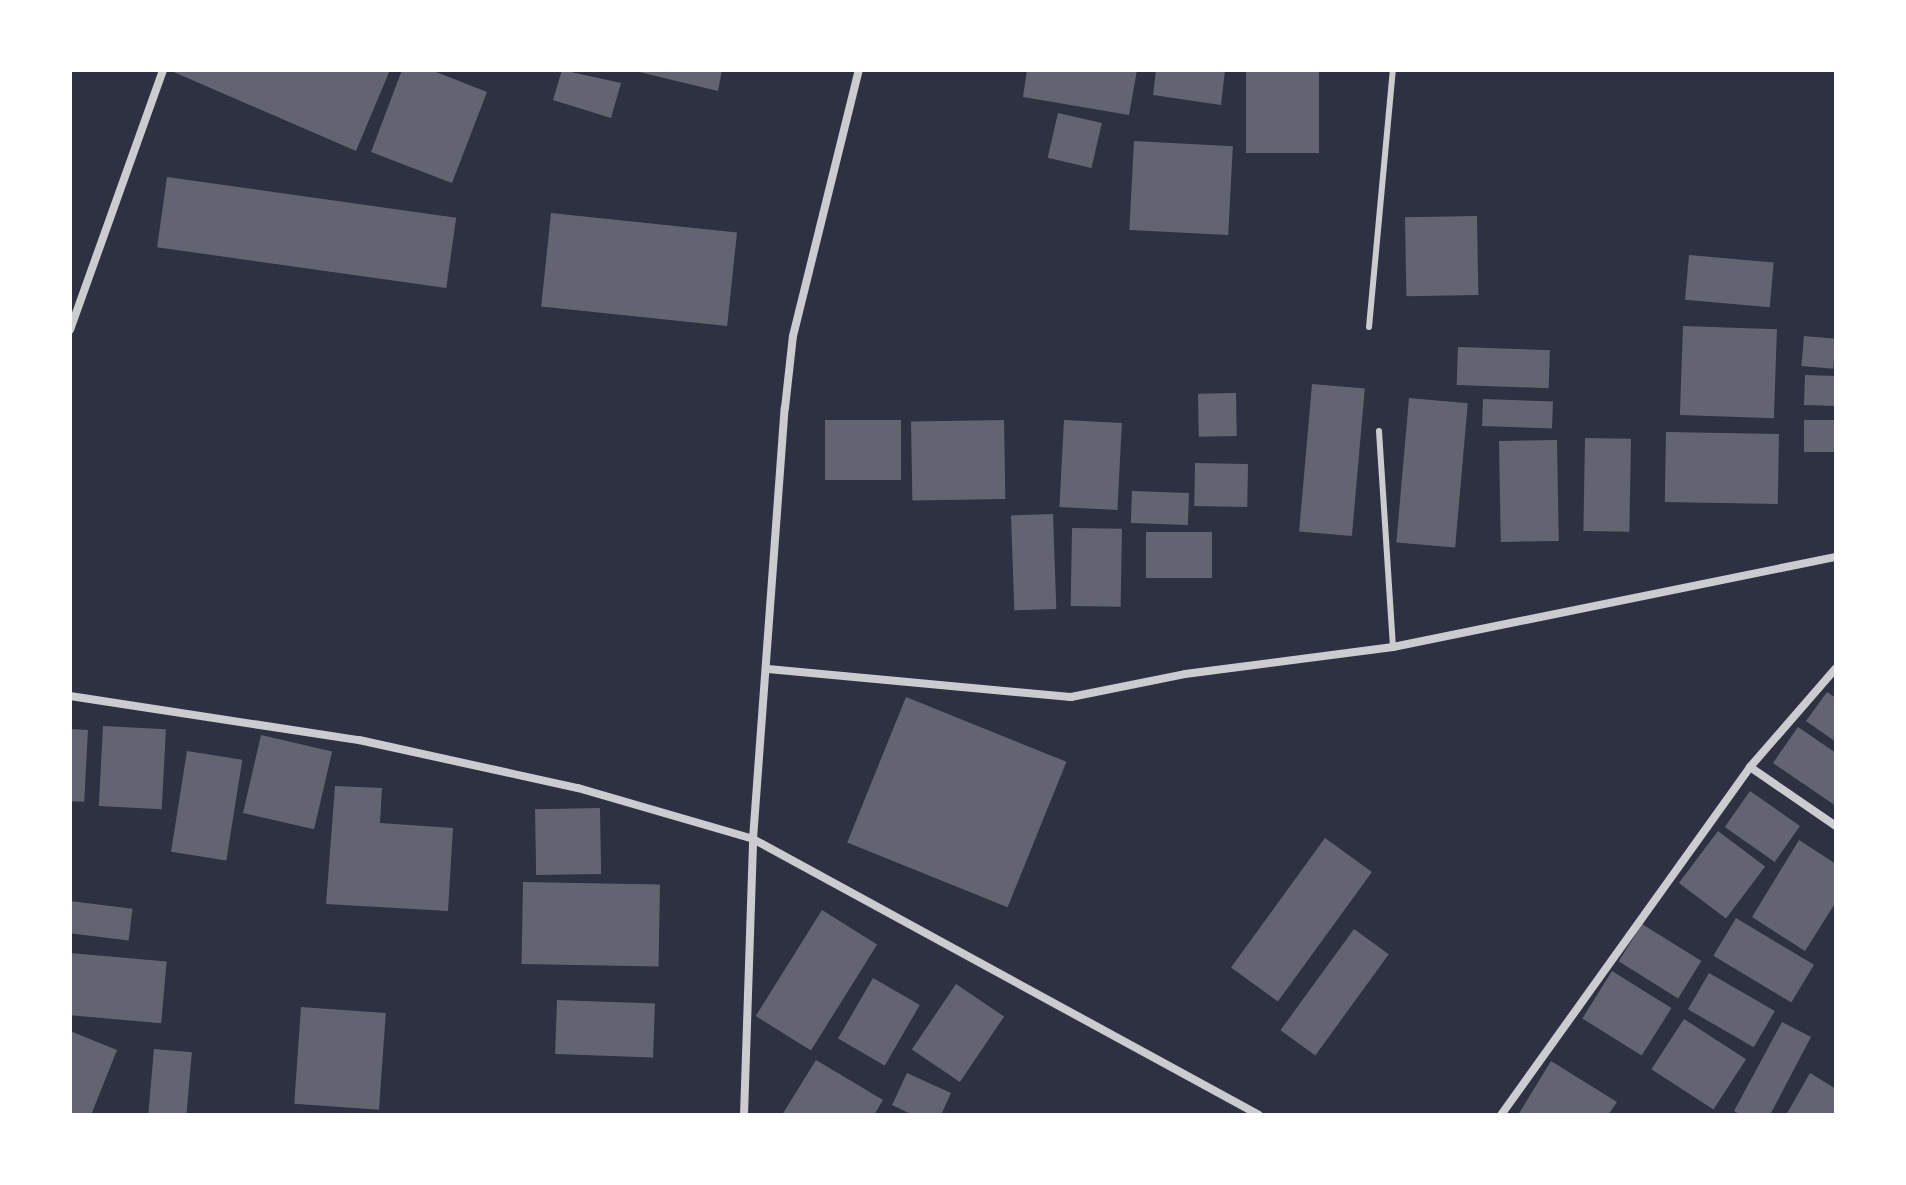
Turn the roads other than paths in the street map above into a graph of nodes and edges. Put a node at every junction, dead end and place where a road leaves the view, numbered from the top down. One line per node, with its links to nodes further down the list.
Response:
1 (163, 70): 5 (street)
2 (859, 70): 10 (street)
3 (1393, 70): 4 (lane)
4 (1369, 327)
5 (70, 330)
6 (1379, 431): 8 (lane)
7 (1836, 557): 8 (street)
8 (1393, 647): 10 (street)
9 (1836, 668): 12 (street)
10 (768, 669): 14 (street)
11 (70, 696): 14 (street)
12 (1750, 767): 13 (street); 17 (street)
13 (1836, 826)
14 (753, 839): 15 (street); 16 (street)
15 (744, 1115)
16 (1259, 1115)
17 (1501, 1115)

